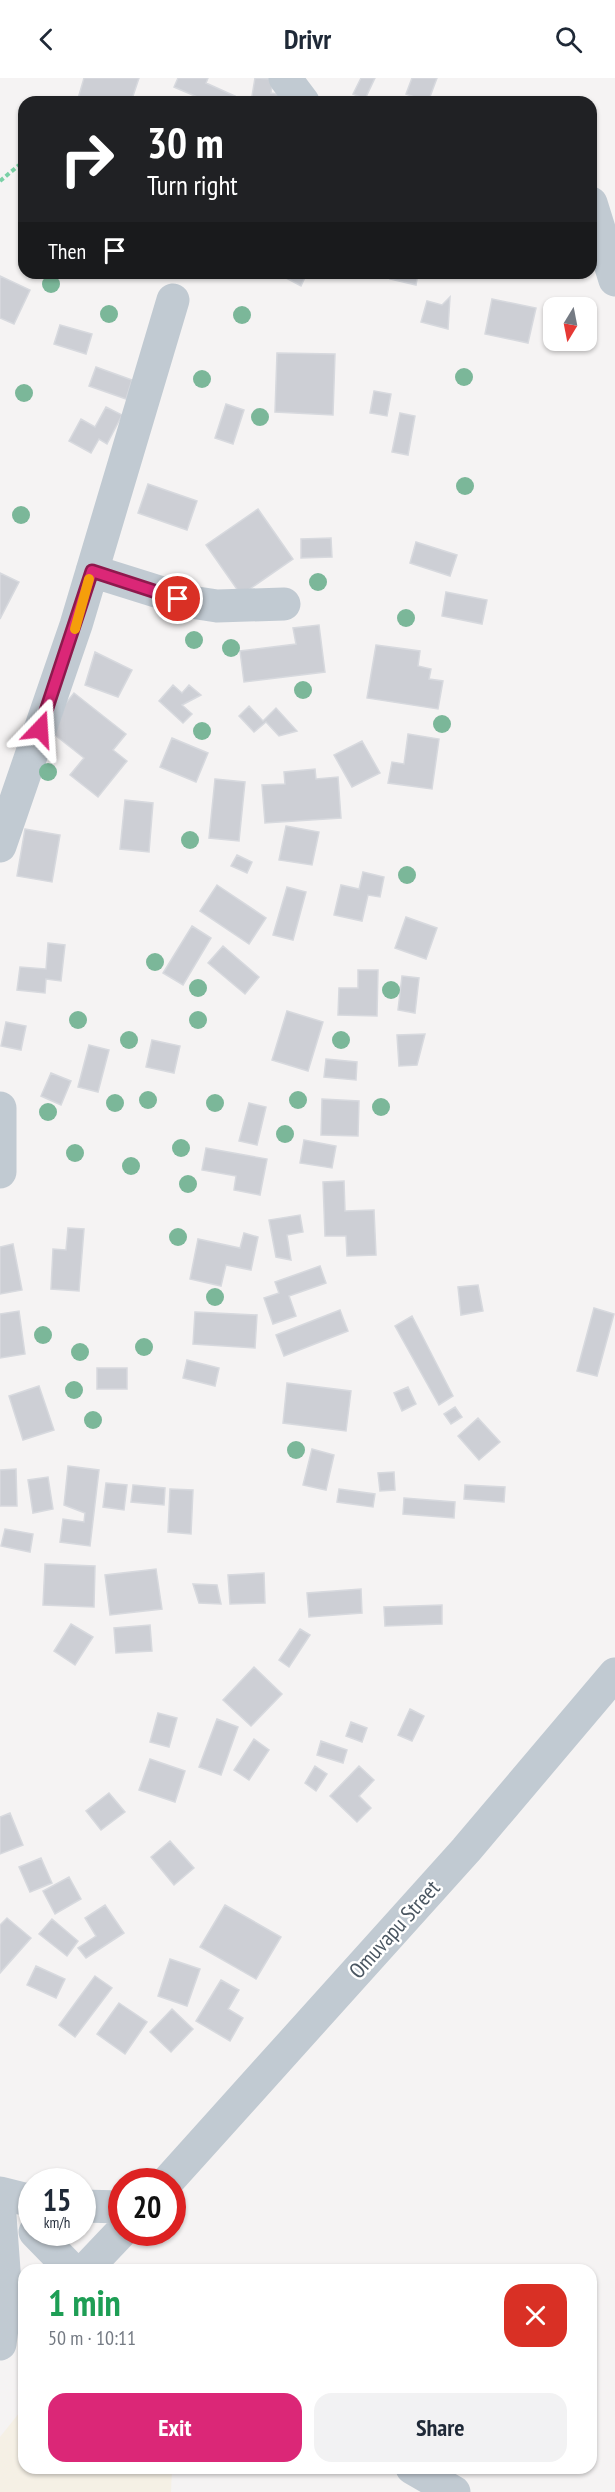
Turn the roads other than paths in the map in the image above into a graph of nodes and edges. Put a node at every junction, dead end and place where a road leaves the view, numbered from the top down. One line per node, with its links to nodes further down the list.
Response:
1 (285, 78): 2 (street)
2 (298, 96)
3 (597, 222): 4 (street)
4 (615, 280)
5 (173, 300): 6 (street)
6 (92, 571): 7 (street); 8 (street)
7 (284, 604)
8 (0, 846)
9 (0, 1108): 10 (street)
10 (0, 1172)
11 (615, 1674): 12 (street, Omuvapu Street)
12 (180, 2168)
13 (0, 2195): 14 (street); 15 (street)
14 (18, 2198)
15 (18, 2214)
16 (0, 2216): 22 (street)
17 (49, 2246): 19 (street)
18 (108, 2246): 20 (street)
19 (66, 2264)
20 (91, 2264)
21 (18, 2342): 23 (street)
22 (0, 2344)
23 (0, 2361)
24 (422, 2474): 25 (street)
25 (454, 2492)

